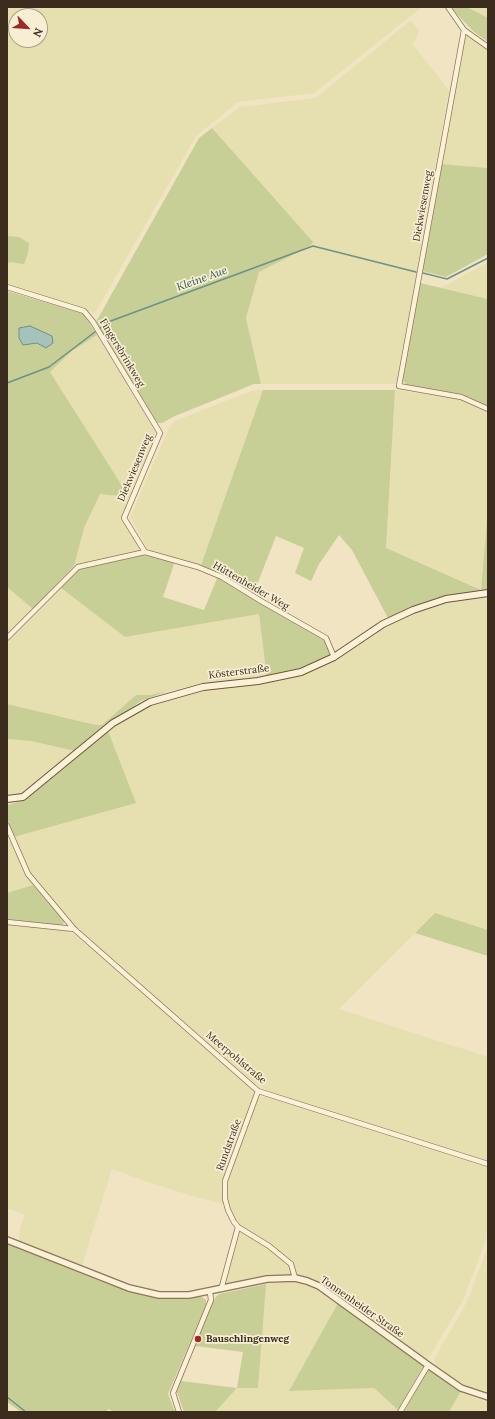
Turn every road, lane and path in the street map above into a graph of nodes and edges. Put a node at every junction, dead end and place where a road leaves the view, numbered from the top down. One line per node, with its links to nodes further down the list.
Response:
1 (448, 7): 2 (street)
2 (464, 30): 3 (street); 5 (street, Diekwiesenweg)
3 (488, 47)
4 (7, 287): 6 (street, Fingersbrinkweg)
5 (488, 409)
6 (160, 433): 7 (street, Diekwiesenweg)
7 (145, 552): 9 (street, Hüttenheider Weg); 10 (street, Hüttenheider Weg)
8 (488, 593): 10 (main road, Kösterstraße)
9 (7, 638)
10 (334, 657): 11 (main road, Kösterstraße)
11 (7, 799)
12 (7, 826): 14 (street, Meerpohlstraße)
13 (7, 922): 14 (street)
14 (74, 929): 15 (street, Meerpohlstraße)
15 (258, 1091): 16 (street, Meerpohlstraße); 17 (street, Rundstraße)
16 (488, 1164)
17 (238, 1227): 19 (street, Rundstraße); 20 (street)
18 (7, 1240): 21 (street, Tonnenheider Straße)
19 (295, 1278): 20 (street, Tonnenheider Straße); 22 (street, Tonnenheider Straße)
20 (222, 1289): 21 (street, Tonnenheider Straße)
21 (210, 1292): 24 (street)
22 (428, 1365): 23 (street, Tonnenheider Straße); 25 (street)
23 (488, 1397)
24 (179, 1412)
25 (400, 1412)

